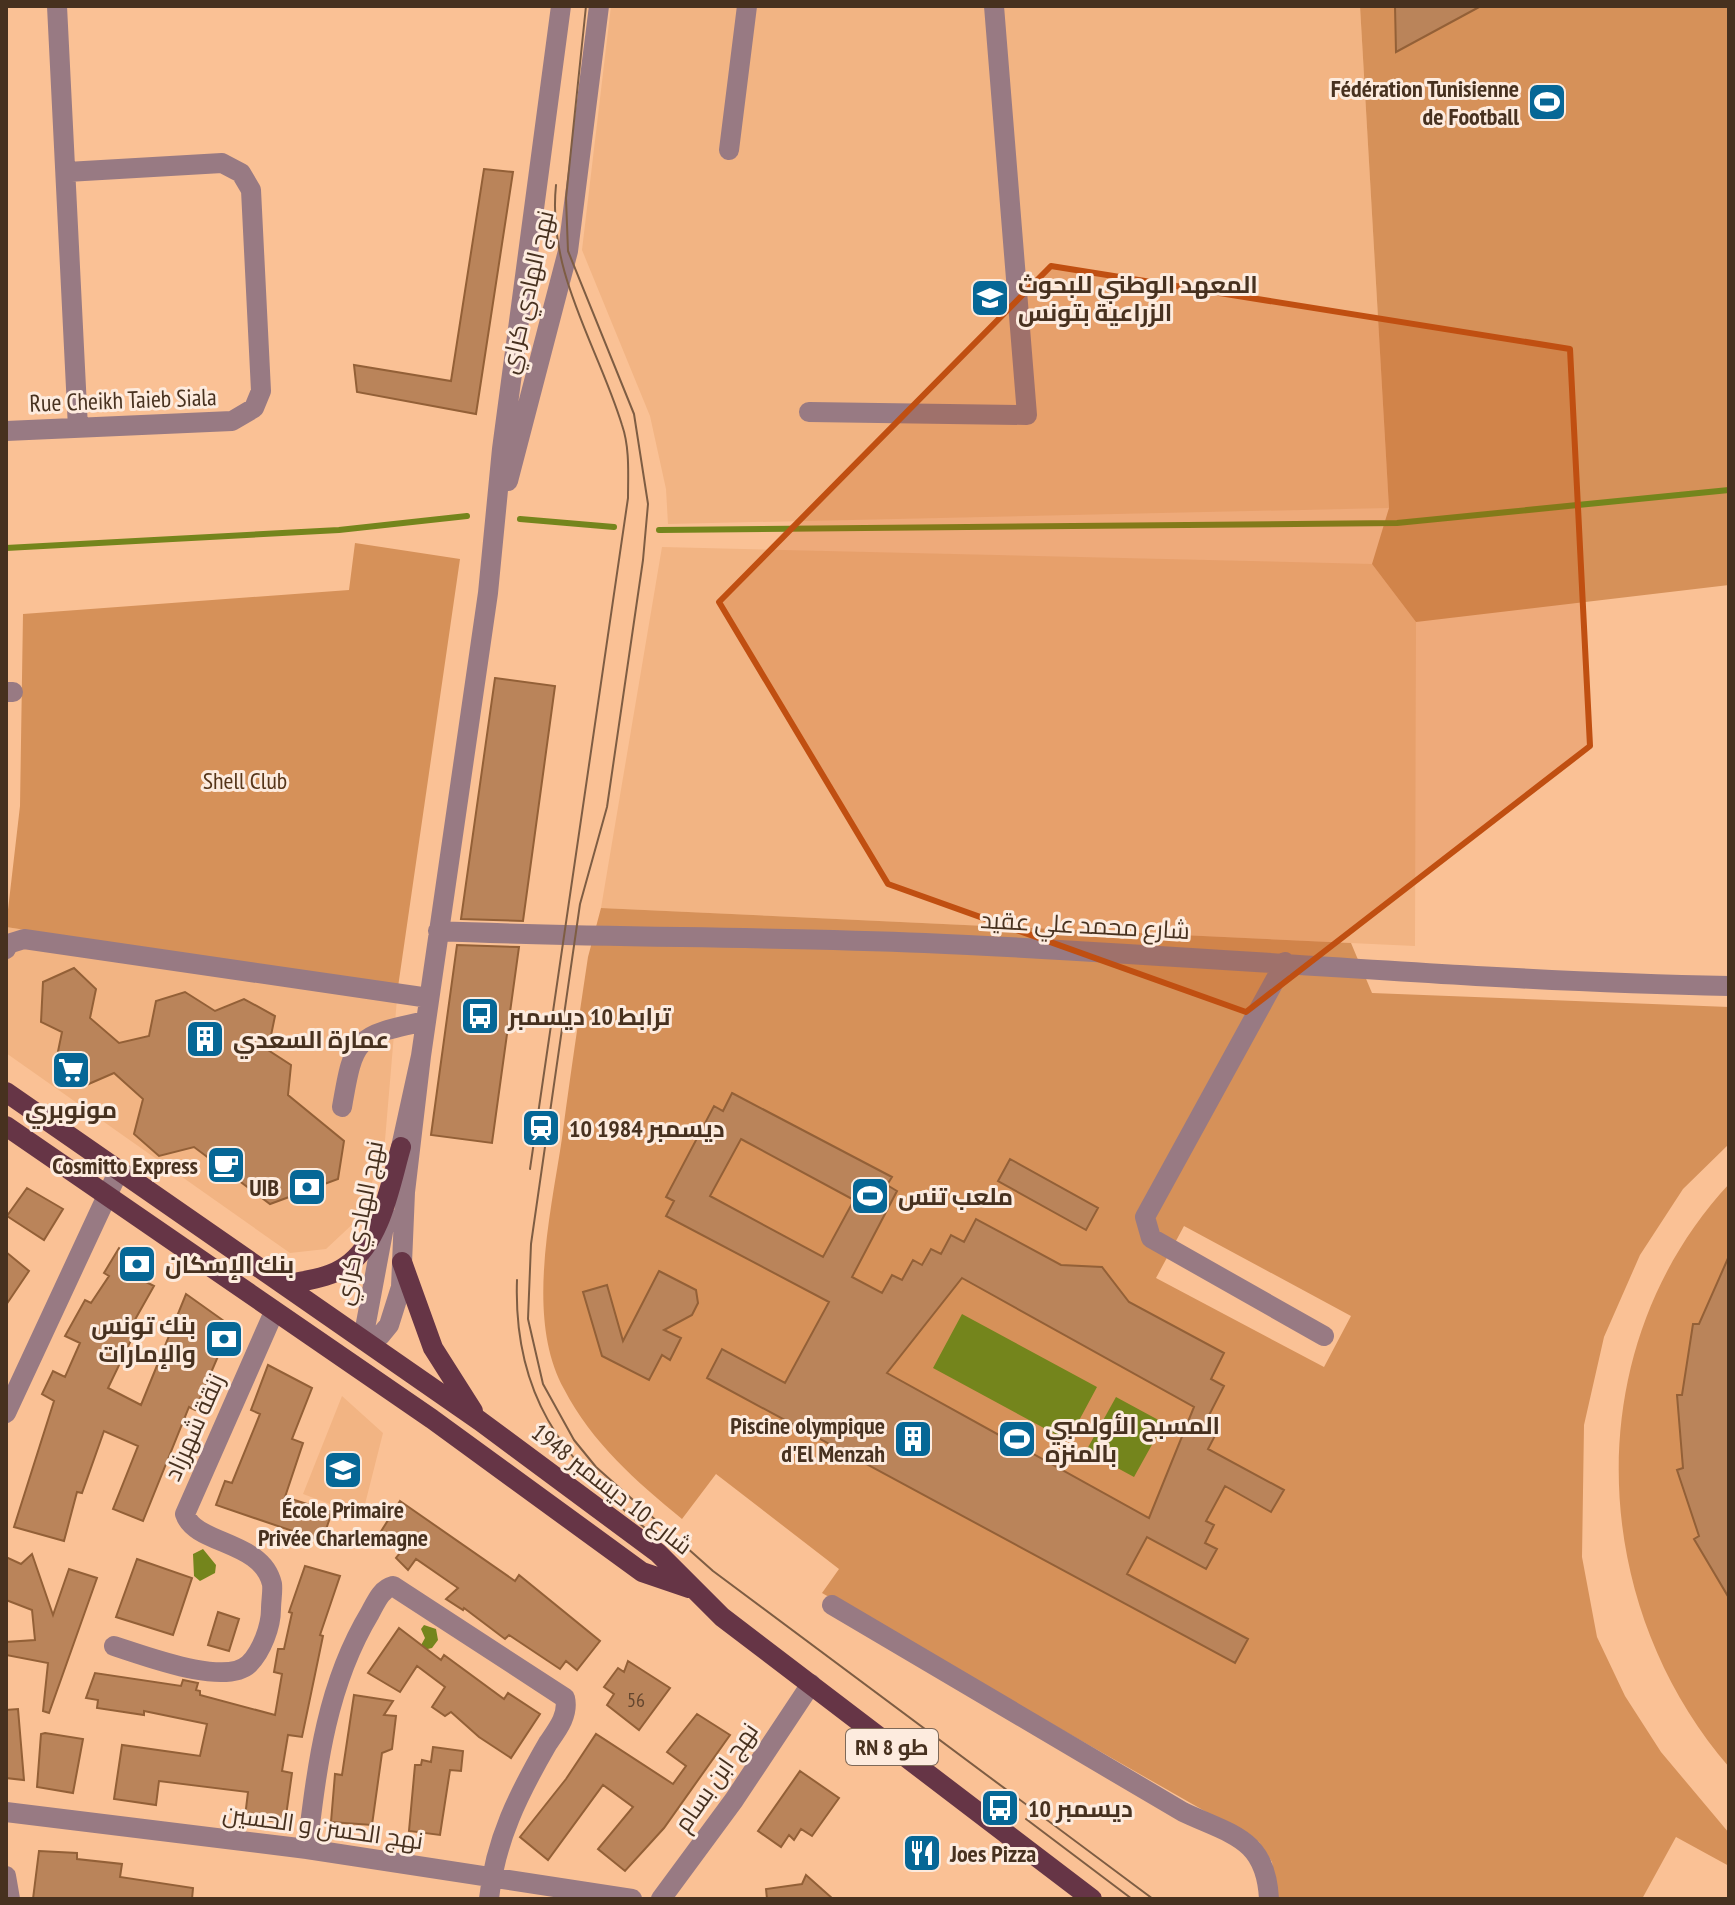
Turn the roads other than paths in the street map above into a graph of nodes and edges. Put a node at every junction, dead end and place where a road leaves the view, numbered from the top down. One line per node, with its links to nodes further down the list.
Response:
1 (57, 6): 7 (street)
2 (561, 6): 11 (street, نهج الهادي كراي)
3 (599, 6): 11 (street, نهج الهادي كراي)
4 (747, 6): 6 (street)
5 (994, 6): 8 (street)
6 (729, 150)
7 (67, 172): 9 (street); 9 (street, Rue Cheikh Taieb Siala)
8 (809, 412)
9 (78, 428): 10 (street, Rue Cheikh Taieb Siala)
10 (6, 431)
11 (493, 539): 12 (street, نهج الهادي كراي)
12 (438, 931): 14 (street, شارع محمد علي عقيد); 16 (street, نهج الهادي كراي)
13 (6, 949): 16 (street)
14 (1285, 962): 15 (street, شارع محمد علي عقيد); 28 (street)
15 (1729, 986)
16 (429, 998): 17 (street, نهج الهادي كراي)
17 (426, 1021): 18 (street, نهج الهادي كراي); 20 (street)
18 (421, 1056): 22 (street, نهج الهادي كراي); 25 (street, نهج الهادي كراي)
19 (6, 1092): 23 (main road, شارع 10 ديسمبر 1948)
20 (342, 1107)
21 (6, 1126): 24 (main road, شارع 10 ديسمبر 1948)
22 (401, 1147): 26 (main road); 29 (street, نهج الهادي كراي)
23 (119, 1170): 24 (street); 26 (main road, شارع 10 ديسمبر 1948)
24 (106, 1197): 27 (main road, شارع 10 ديسمبر 1948); 32 (street)
25 (402, 1262): 29 (street, نهج الهادي كراي); 33 (main road)
26 (286, 1285): 29 (main road, شارع 10 ديسمبر 1948)
27 (274, 1312): 30 (main road, شارع 10 ديسمبر 1948); 36 (street, زنقة شهرزاد)
28 (1324, 1336)
29 (363, 1339): 30 (main road); 31 (main road); 33 (main road, شارع 10 ديسمبر 1948)
30 (328, 1348): 31 (main road, شارع 10 ديسمبر 1948)
31 (359, 1370): 34 (main road, شارع 10 ديسمبر 1948)
32 (6, 1413)
33 (480, 1421): 34 (main road, شارع 10 ديسمبر 1948)
34 (696, 1591): 37 (main road, RN 8 طو)
35 (832, 1605): 46 (street)
36 (114, 1646)
37 (811, 1684): 42 (main road, RN 8 طو); 45 (street, نهج ابن بسام)
38 (6, 1812): 39 (street, نهج الحسن و الحسين)
39 (307, 1849): 41 (street, نهج الحسن و الحسين); 41 (street)
40 (6, 1876): 43 (street)
41 (490, 1889): 44 (street, نهج الحسن و الحسين)
42 (1087, 1897)
43 (10, 1899)
44 (632, 1899)
45 (661, 1899)
46 (1269, 1899)

